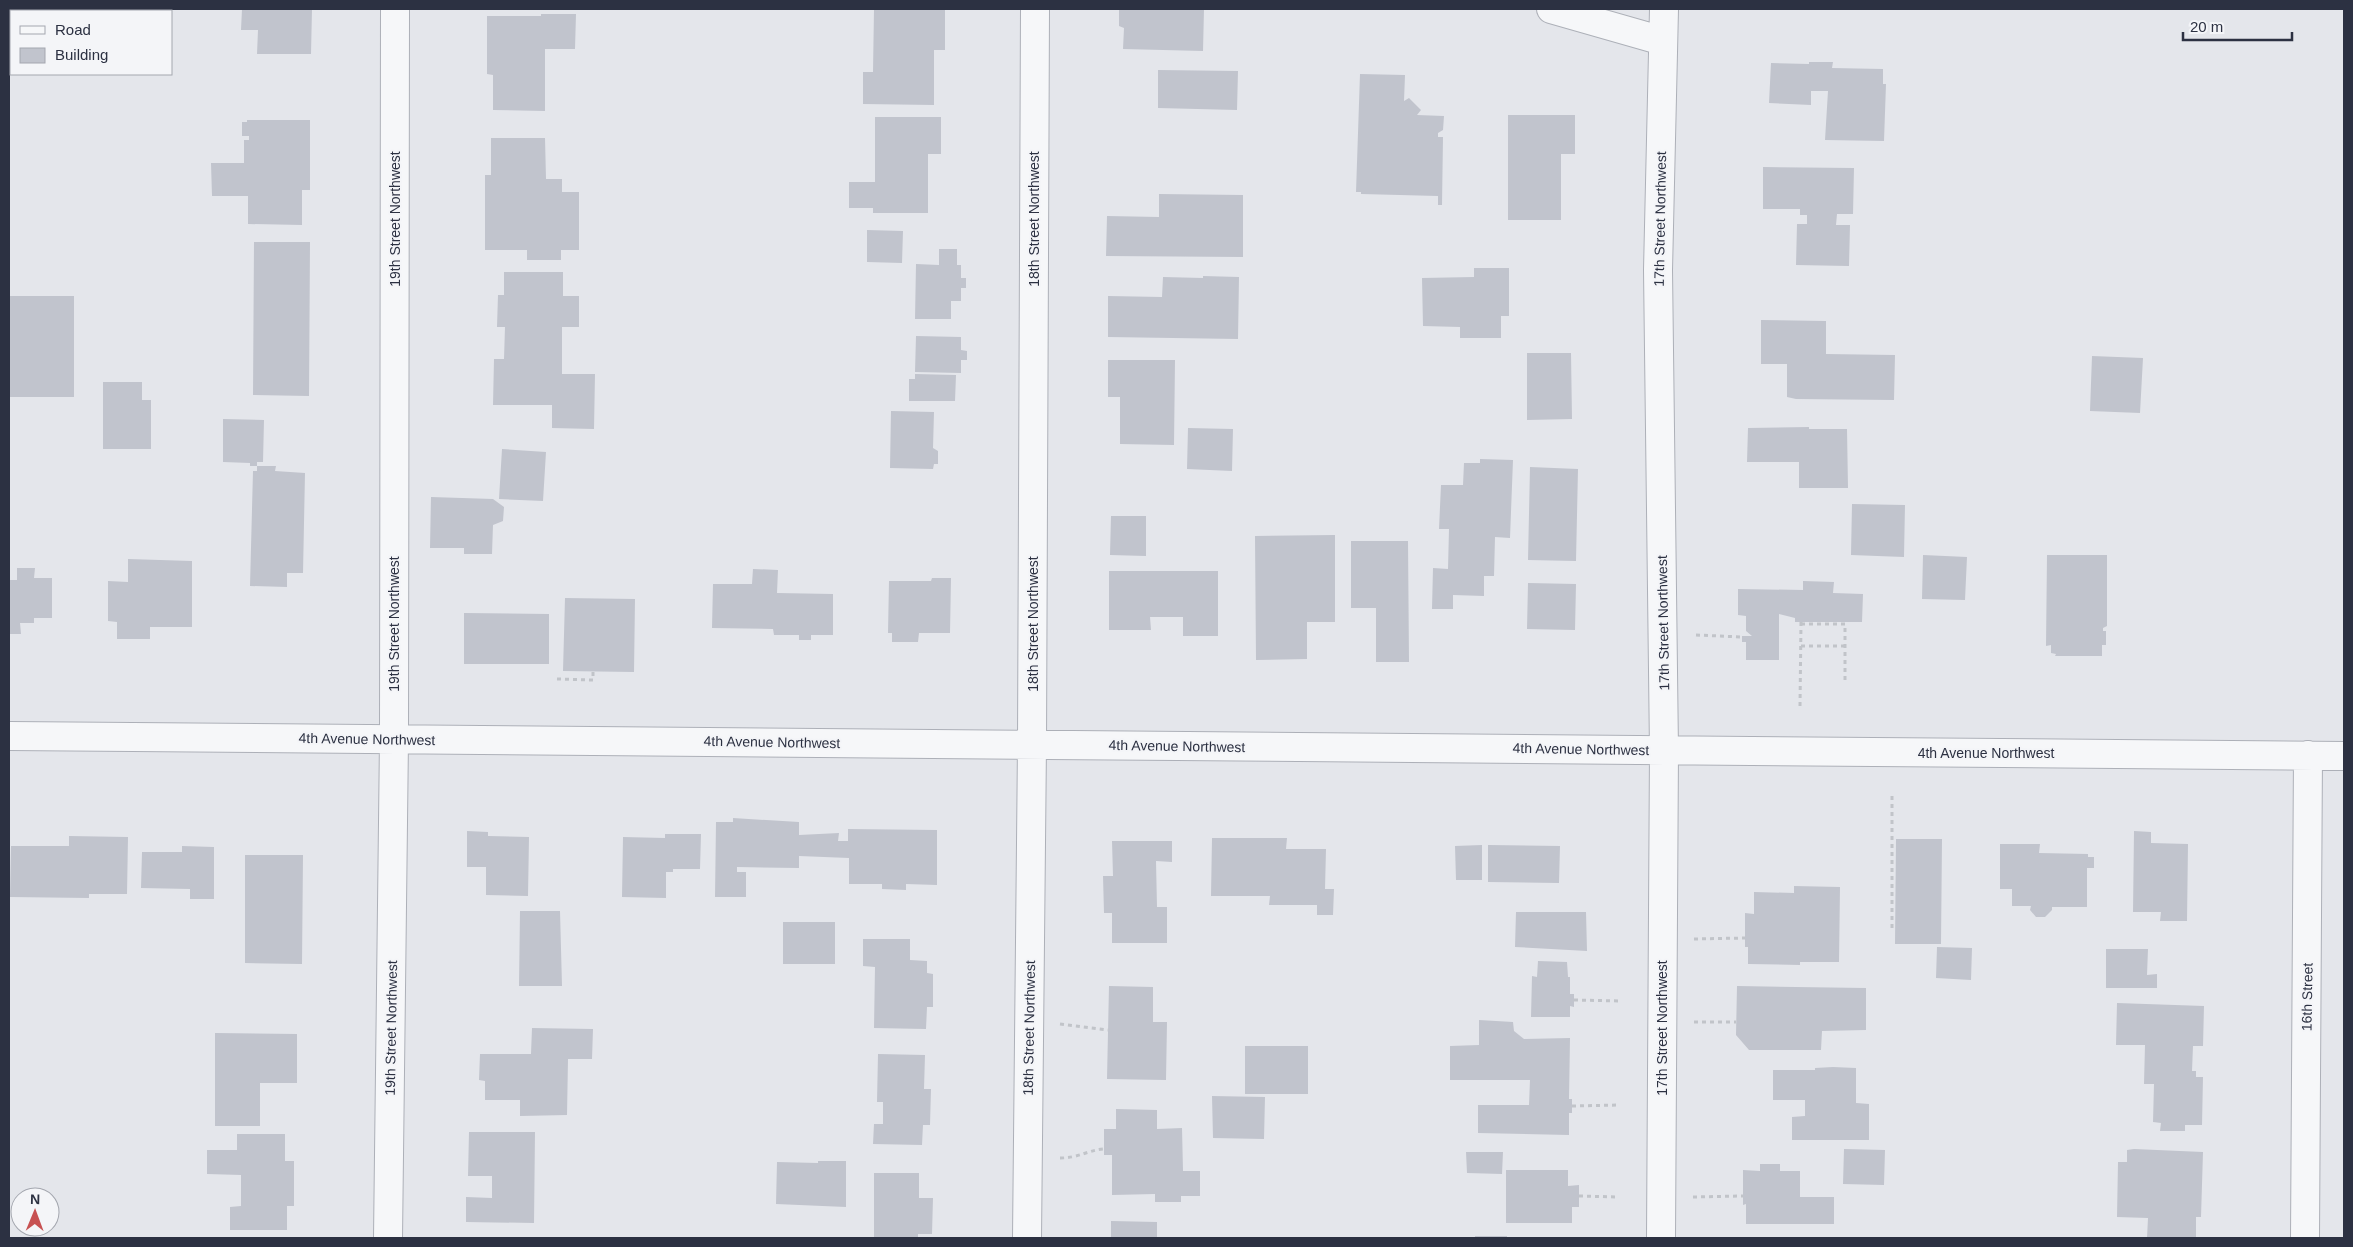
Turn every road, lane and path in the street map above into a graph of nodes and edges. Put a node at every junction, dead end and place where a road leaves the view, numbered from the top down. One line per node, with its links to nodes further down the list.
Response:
1 (395, 9): 15 (street, 19th Street Northwest)
2 (1035, 9): 16 (street, 18th Street Northwest)
3 (1551, 9): 5 (street)
4 (1664, 9): 5 (street, 17th Street Northwest)
5 (1663, 41): 17 (street, 17th Street Northwest)
6 (1695, 635): 7 (path)
7 (1742, 637)
8 (1801, 646): 9 (path); 9 (path); 13 (path)
9 (1845, 646): 12 (path)
10 (593, 672): 11 (path)
11 (557, 679)
12 (1845, 683)
13 (1800, 706)
14 (9, 736): 15 (street, 4th Avenue Northwest)
15 (394, 739): 16 (street, 4th Avenue Northwest); 38 (street, 19th Street Northwest)
16 (1032, 744): 17 (street, 4th Avenue Northwest); 39 (street, 18th Street Northwest)
17 (1664, 750): 18 (street, 4th Avenue Northwest); 40 (street, 17th Street Northwest)
18 (2308, 755): 19 (street, 4th Avenue Northwest); 41 (street, 16th Street)
19 (2344, 756)
20 (1892, 794): 21 (path)
21 (1892, 928)
22 (1694, 938): 23 (path)
23 (1745, 938)
24 (1574, 1000): 25 (path)
25 (1620, 1001)
26 (1693, 1022): 27 (path)
27 (1736, 1022)
28 (1052, 1025): 29 (path)
29 (1108, 1030)
30 (1620, 1105): 31 (path)
31 (1572, 1106)
32 (1104, 1149): 33 (path)
33 (1056, 1158)
34 (1579, 1196): 37 (path)
35 (1692, 1196): 36 (path)
36 (1743, 1196)
37 (1619, 1197)
38 (388, 1238)
39 (1027, 1238)
40 (1660, 1238)
41 (2305, 1238)

